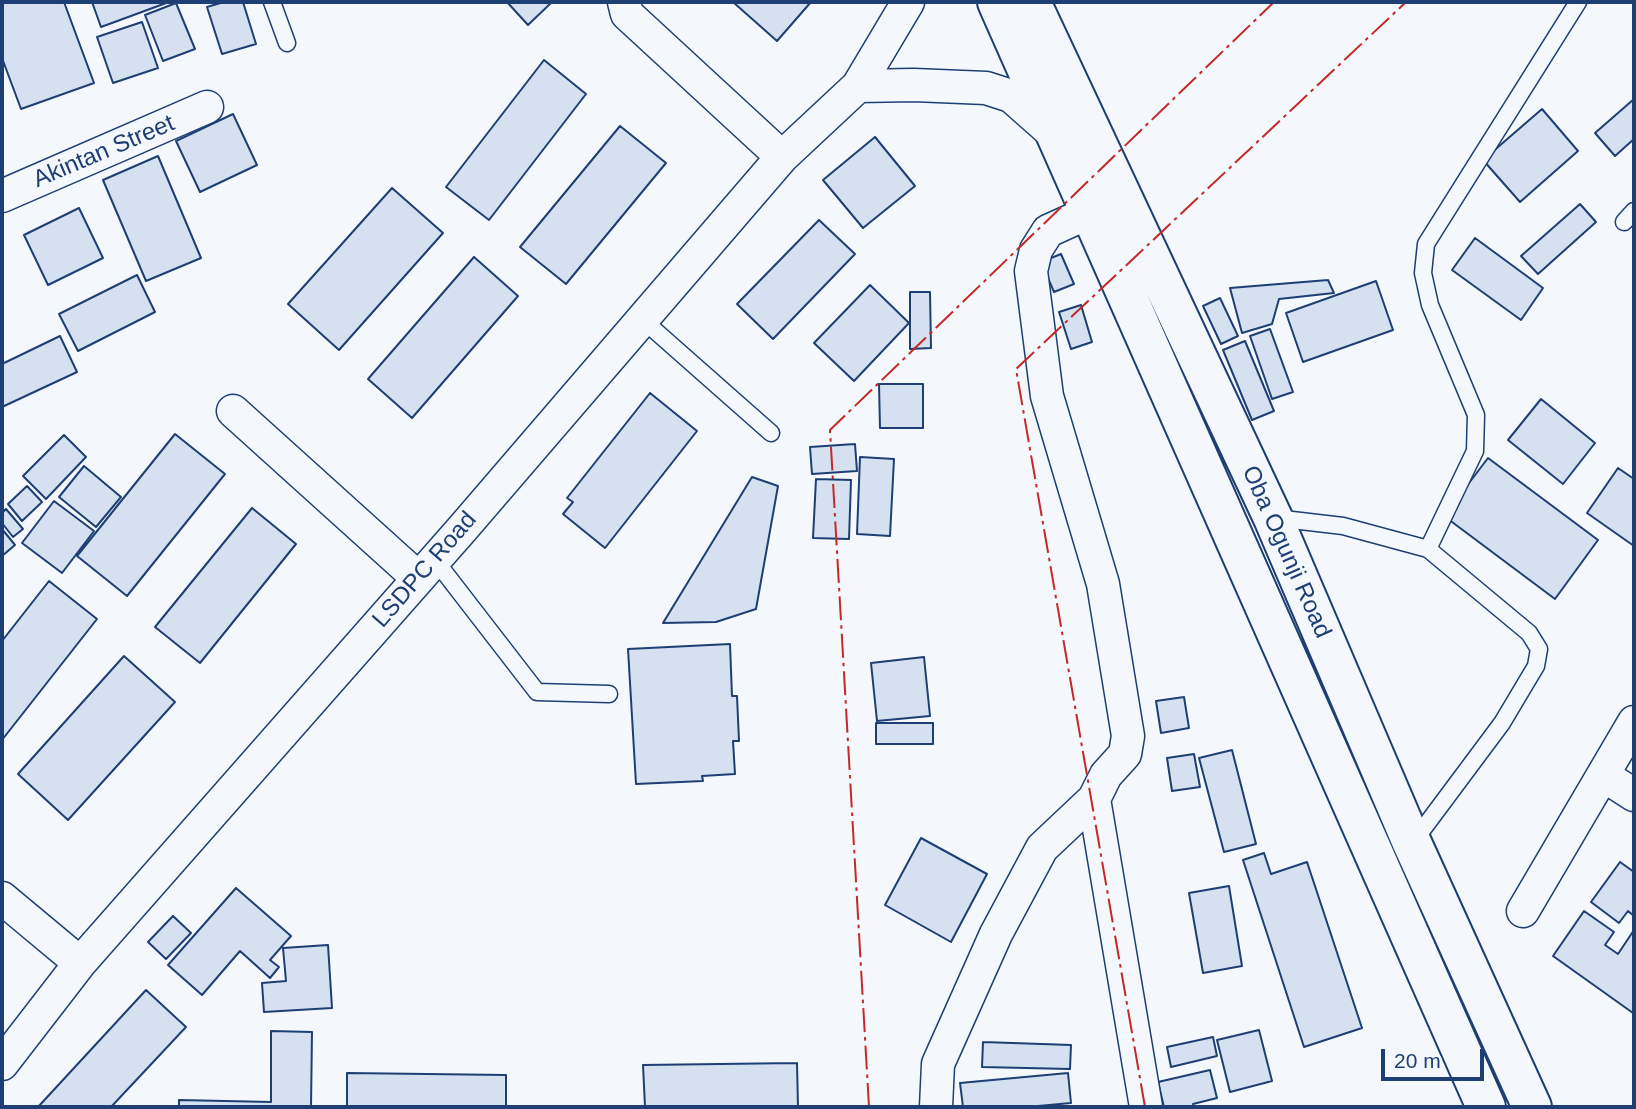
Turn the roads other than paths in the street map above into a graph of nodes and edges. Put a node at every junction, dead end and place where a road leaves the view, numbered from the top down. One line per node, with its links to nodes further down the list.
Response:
1 (272, 2): 7 (lane)
2 (624, 2): 11 (street)
3 (908, 2): 8 (street, LSDPC Road)
4 (997, 2): 10 (main road, Oba Ogunji Road)
5 (1031, 2): 13 (main road, Oba Ogunji Road)
6 (1578, 2): 18 (lane)
7 (287, 43)
8 (858, 86): 10 (street); 11 (street, LSDPC Road)
9 (207, 107): 12 (street, Akintan Street)
10 (1056, 136): 13 (main road, Oba Ogunji Road)
11 (782, 157): 14 (street, LSDPC Road)
12 (2, 196)
13 (1106, 205): 17 (main road, Oba Ogunji Road); 24 (street); 29 (main road, Oba Ogunji Road)
14 (643, 320): 16 (lane); 19 (street, LSDPC Road)
15 (233, 411): 19 (street)
16 (771, 433)
17 (1273, 518): 18 (lane); 25 (main road, Oba Ogunji Road)
18 (1428, 549): 25 (lane)
19 (426, 569): 20 (lane); 30 (street, LSDPC Road)
20 (609, 694)
21 (1634, 722): 22 (street)
22 (1602, 775): 23 (street); 27 (street)
23 (1634, 795)
24 (1094, 799): 32 (street); 33 (street)
25 (1412, 843): 28 (main road, Oba Ogunji Road)
26 (2, 898): 30 (street)
27 (1523, 911)
28 (1459, 945): 29 (main road); 35 (main road, Oba Ogunji Road)
29 (1422, 962): 34 (main road, Oba Ogunji Road)
30 (80, 963): 31 (street, LSDPC Road)
31 (2, 1064)
32 (936, 1107)
33 (1146, 1107)
34 (1486, 1107)
35 (1532, 1107)

